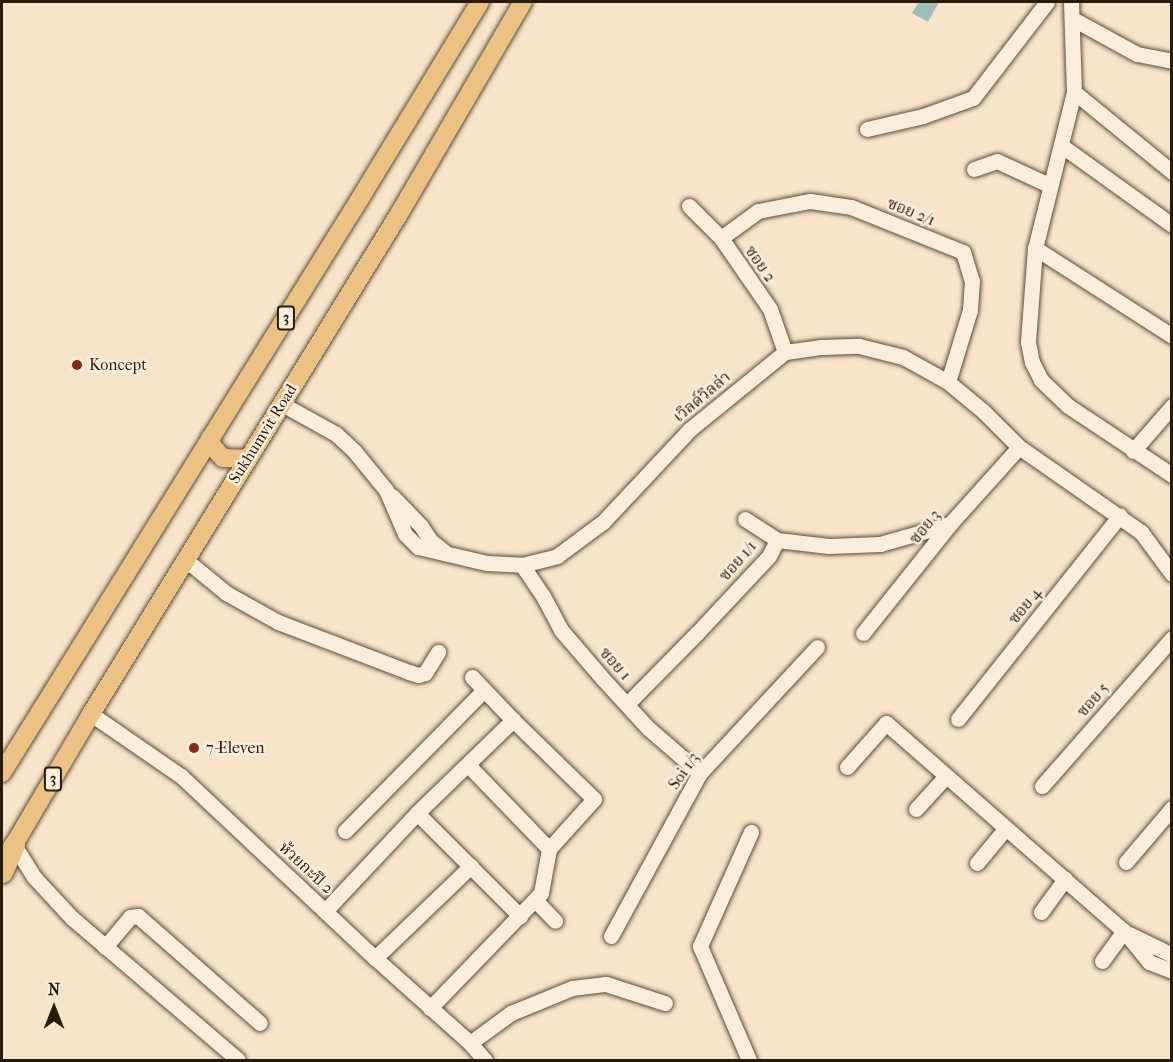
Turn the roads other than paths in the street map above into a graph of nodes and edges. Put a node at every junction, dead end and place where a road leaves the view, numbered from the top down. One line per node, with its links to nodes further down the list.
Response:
1 (480, 2): 22 (main road, 3)
2 (523, 2): 20 (main road, Sukhumvit Road / 3)
3 (1047, 2): 8 (street)
4 (1071, 2): 5 (street)
5 (1074, 19): 6 (street); 7 (street)
6 (1170, 60)
7 (1074, 92): 9 (street); 11 (street)
8 (867, 129)
9 (1062, 146): 12 (street); 14 (street)
10 (974, 169): 12 (street)
11 (1172, 172)
12 (1049, 185): 16 (street)
13 (689, 206): 15 (street, ซอย 2)
14 (1172, 225)
15 (720, 238): 18 (street, ซอย 2); 19 (street, ซอย 2/1)
16 (1035, 248): 17 (street); 24 (street)
17 (1172, 336)
18 (785, 352): 19 (street); 32 (street, เวิลด์วิลล่า)
19 (948, 382): 23 (street)
20 (282, 404): 25 (main road, Sukhumvit Road / 3); 32 (street, เวิลด์วิลล่า)
21 (1172, 406): 24 (street)
22 (210, 438): 25 (main road); 47 (main road, 3)
23 (1019, 447): 27 (street); 29 (street, ซอย 3)
24 (1133, 451): 26 (street)
25 (248, 459): 31 (main road, Sukhumvit Road / 3)
26 (1172, 475)
27 (1120, 516): 33 (street); 42 (street, ซอย 4)
28 (745, 519): 30 (street)
29 (950, 524): 30 (street, ซอย 1/1); 34 (street, ซอย 3)
30 (777, 540): 40 (street, ซอย 1/1)
31 (186, 560): 37 (street); 41 (main road, Sukhumvit Road / 3)
32 (522, 565): 40 (street, ซอย 1)
33 (1172, 574)
34 (862, 633)
35 (1172, 638): 49 (street, ซอย 5)
36 (817, 647): 46 (street, Soi 1/3)
37 (438, 652)
38 (472, 677): 39 (street)
39 (483, 691): 43 (street); 54 (street)
40 (627, 704): 46 (street, ซอย 1)
41 (91, 714): 56 (main road, Sukhumvit Road / 3); 65 (street, ห้วยกะปิ 2)
42 (958, 719)
43 (513, 720): 44 (street); 57 (street)
44 (468, 765): 52 (street); 57 (street)
45 (847, 767): 48 (street)
46 (700, 772): 70 (street, Soi 1/3)
47 (2, 773)
48 (946, 776): 50 (street); 53 (street)
49 (1042, 786)
50 (916, 808)
51 (1172, 808): 59 (street)
52 (417, 813): 61 (street); 65 (street)
53 (1005, 828): 58 (street); 63 (street)
54 (345, 831)
55 (751, 832): 82 (street)
56 (14, 845): 60 (main road, Sukhumvit Road / 3); 62 (highway); 71 (street)
57 (549, 849): 64 (street)
58 (977, 862)
59 (1126, 862)
60 (2, 865)
61 (471, 866): 67 (street); 73 (street)
62 (2, 872)
63 (1065, 879): 66 (street); 69 (street)
64 (535, 900): 67 (street); 68 (street)
65 (325, 911): 73 (street, ห้วยกะปิ 2)
66 (1041, 912)
67 (520, 916): 77 (street)
68 (555, 921)
69 (1124, 931): 72 (street); 74 (street); 75 (street)
70 (611, 936)
71 (105, 947): 78 (street); 80 (street)
72 (1172, 955)
73 (375, 958): 77 (street, ห้วยกะปิ 2)
74 (1102, 961)
75 (1172, 971)
76 (665, 1003): 79 (street)
77 (430, 1008): 79 (street, ห้วยกะปิ 2)
78 (260, 1023)
79 (470, 1043): 81 (street, ห้วยกะปิ 2)
80 (238, 1060)
81 (485, 1060)
82 (748, 1060)

